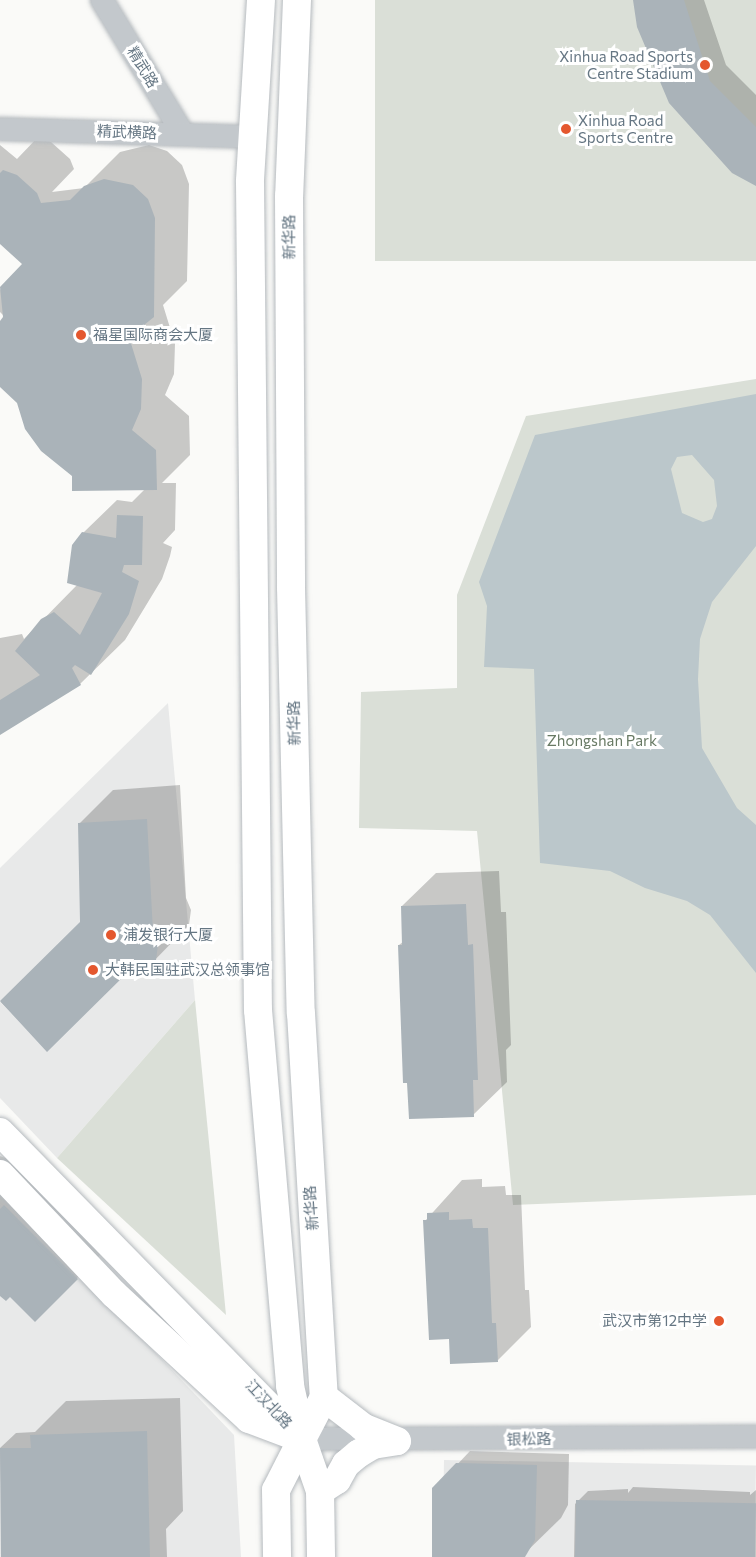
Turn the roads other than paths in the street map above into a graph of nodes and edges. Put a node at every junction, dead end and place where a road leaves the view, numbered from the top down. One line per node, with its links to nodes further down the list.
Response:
1 (102, 0): 5 (street, 精武路)
2 (261, 0): 6 (main road)
3 (297, 0): 11 (main road, 新华路)
4 (0, 129): 5 (street, 精武横路)
5 (183, 134): 6 (street, 精武横路)
6 (254, 136): 9 (main road)
7 (0, 1131): 10 (main road, 江汉北路)
8 (0, 1174): 12 (main road, 江汉北路)
9 (290, 1386): 10 (main road); 14 (main road)
10 (259, 1392): 14 (main road, 江汉北路)
11 (324, 1396): 14 (main road); 15 (main road)
12 (249, 1419): 14 (main road, 江汉北路); 16 (main road)
13 (756, 1437): 15 (street, 银松路)
14 (302, 1439): 15 (street, 银松路); 16 (main road); 17 (main road)
15 (397, 1441): 17 (main road)
16 (276, 1490): 18 (main road)
17 (320, 1491): 19 (main road)
18 (277, 1557)
19 (321, 1557)

